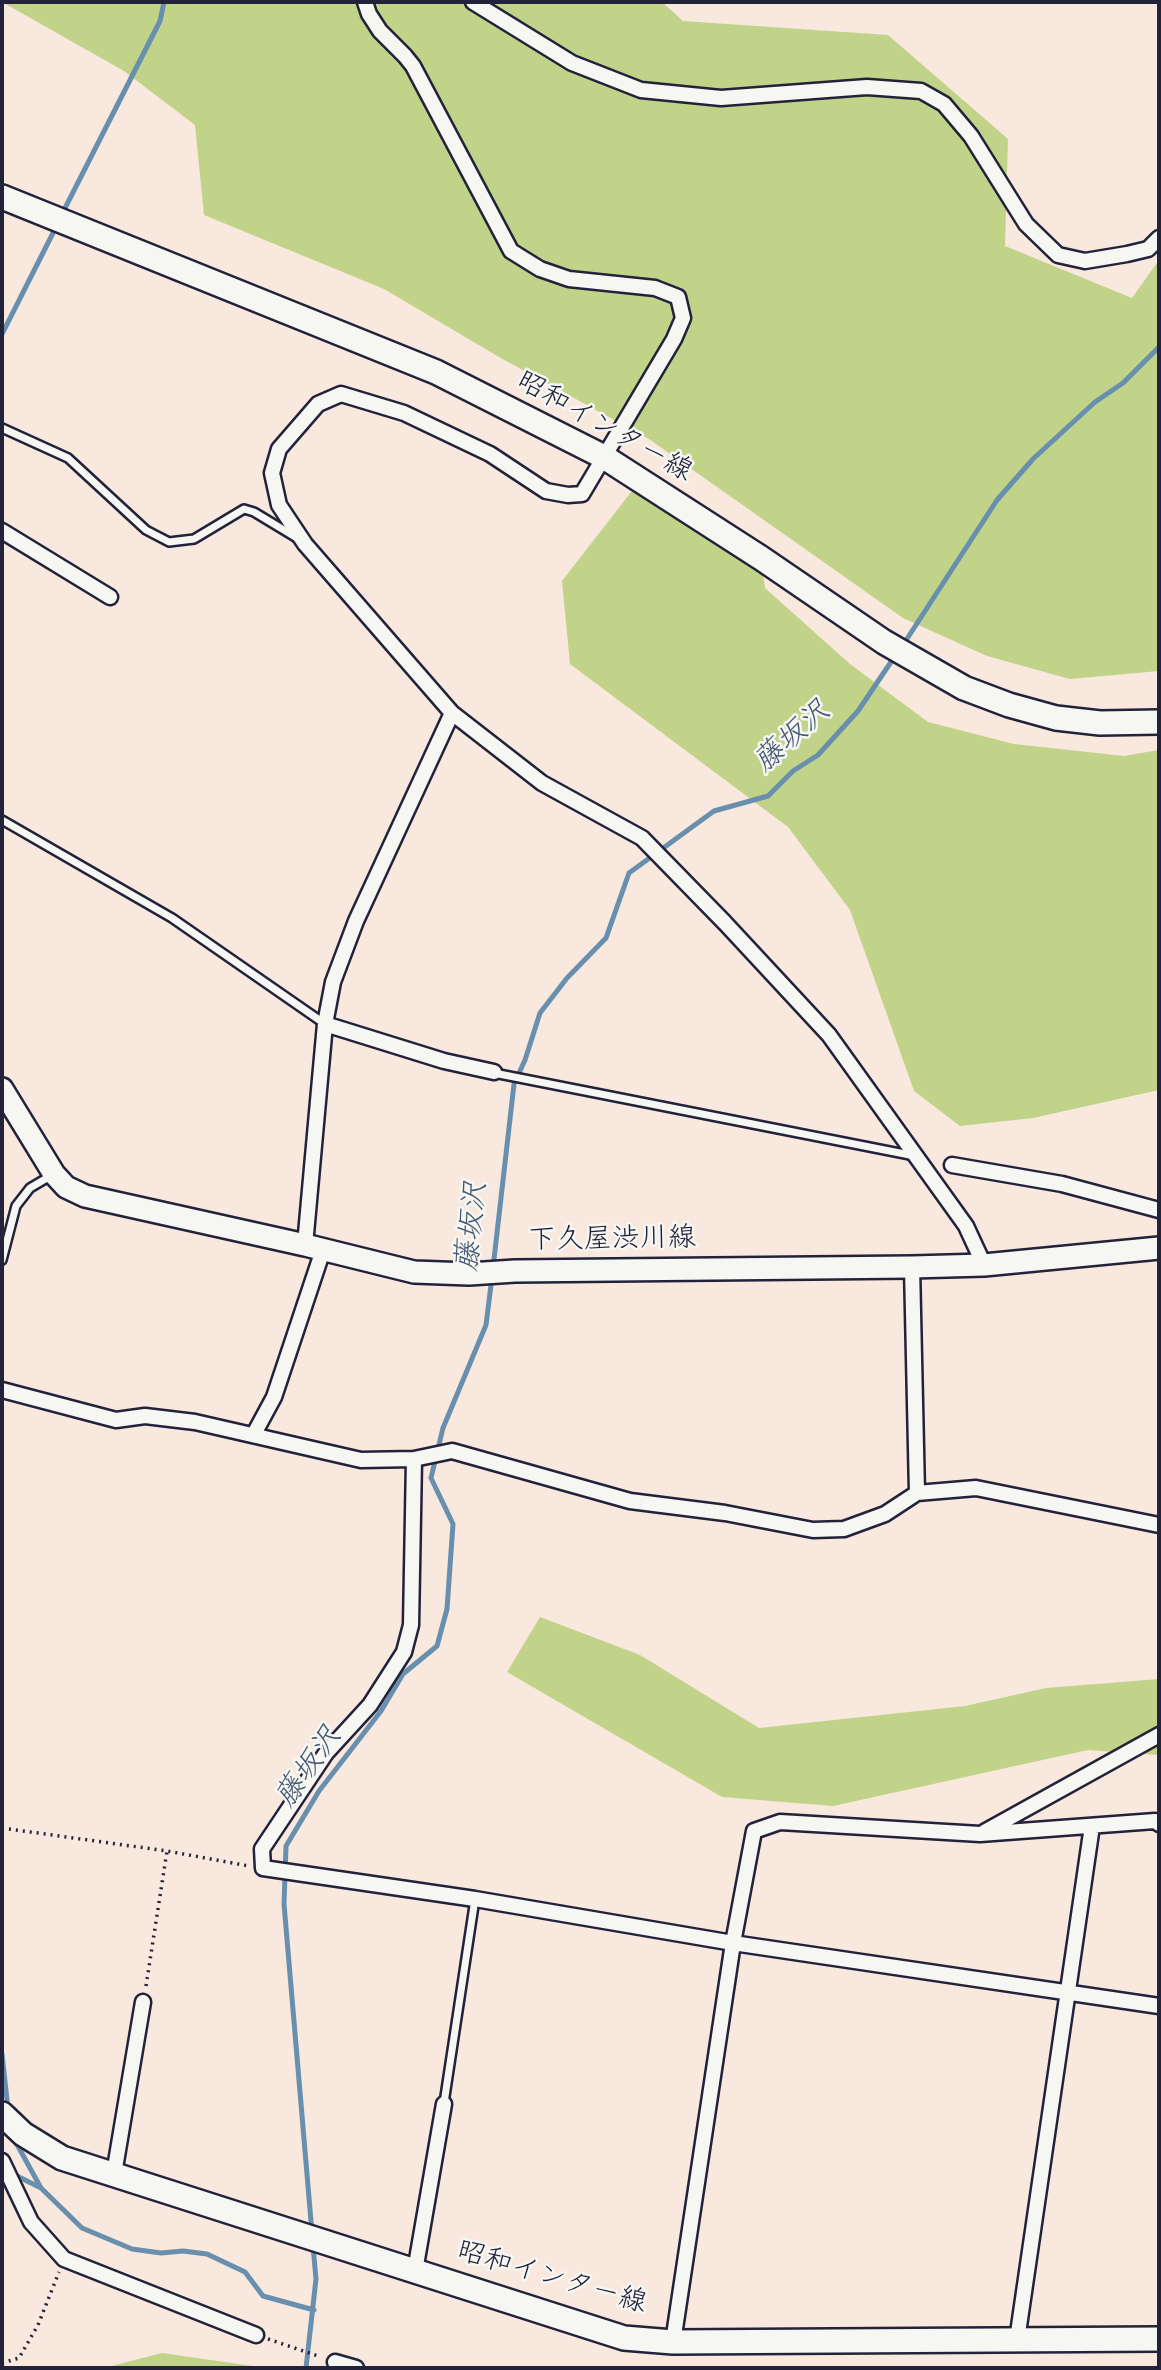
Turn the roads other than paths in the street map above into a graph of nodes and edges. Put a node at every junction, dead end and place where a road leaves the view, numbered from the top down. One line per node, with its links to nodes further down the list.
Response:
1 (365, 2): 6 (street)
2 (473, 2): 4 (street)
3 (2, 197): 6 (main road, 昭和インター線)
4 (1159, 238)
5 (2, 428): 8 (lane)
6 (604, 457): 8 (street); 11 (main road, 昭和インター線)
7 (2, 531): 9 (street)
8 (305, 544): 10 (street)
9 (110, 597)
10 (452, 713): 13 (street); 16 (street)
11 (1159, 722)
12 (2, 820): 13 (lane)
13 (325, 1024): 14 (street); 20 (street)
14 (494, 1072): 16 (lane)
15 (2, 1089): 18 (main road, 下久屋渋川線)
16 (915, 1156): 23 (street)
17 (952, 1165): 19 (street)
18 (54, 1174): 20 (main road, 下久屋渋川線); 22 (lane)
19 (1159, 1210)
20 (314, 1247): 24 (main road, 下久屋渋川線); 26 (street)
21 (1159, 1248): 23 (main road, 下久屋渋川線)
22 (2, 1261)
23 (984, 1265): 24 (main road, 下久屋渋川線)
24 (912, 1267): 28 (street)
25 (2, 1390): 26 (street)
26 (254, 1434): 27 (street)
27 (414, 1459): 28 (street); 34 (street)
28 (916, 1493): 29 (street)
29 (1159, 1525)
30 (1159, 1735): 33 (street)
31 (1159, 1824): 32 (street)
32 (1092, 1826): 33 (street); 36 (street)
33 (980, 1834): 35 (street)
34 (475, 1899): 35 (street); 39 (lane)
35 (733, 1943): 36 (street); 47 (street)
36 (1068, 1993): 38 (street); 46 (street)
37 (143, 2002): 42 (street)
38 (1159, 2006)
39 (444, 2104): 43 (street)
40 (2, 2114): 42 (main road, 昭和インター線)
41 (2, 2161): 44 (street)
42 (114, 2174): 43 (main road, 昭和インター線)
43 (415, 2271): 47 (main road, 昭和インター線)
44 (256, 2335)
45 (1159, 2339): 46 (main road, 昭和インター線)
46 (1017, 2340): 47 (main road, 昭和インター線)
47 (674, 2342)
48 (335, 2362): 49 (street)
49 (356, 2368)

